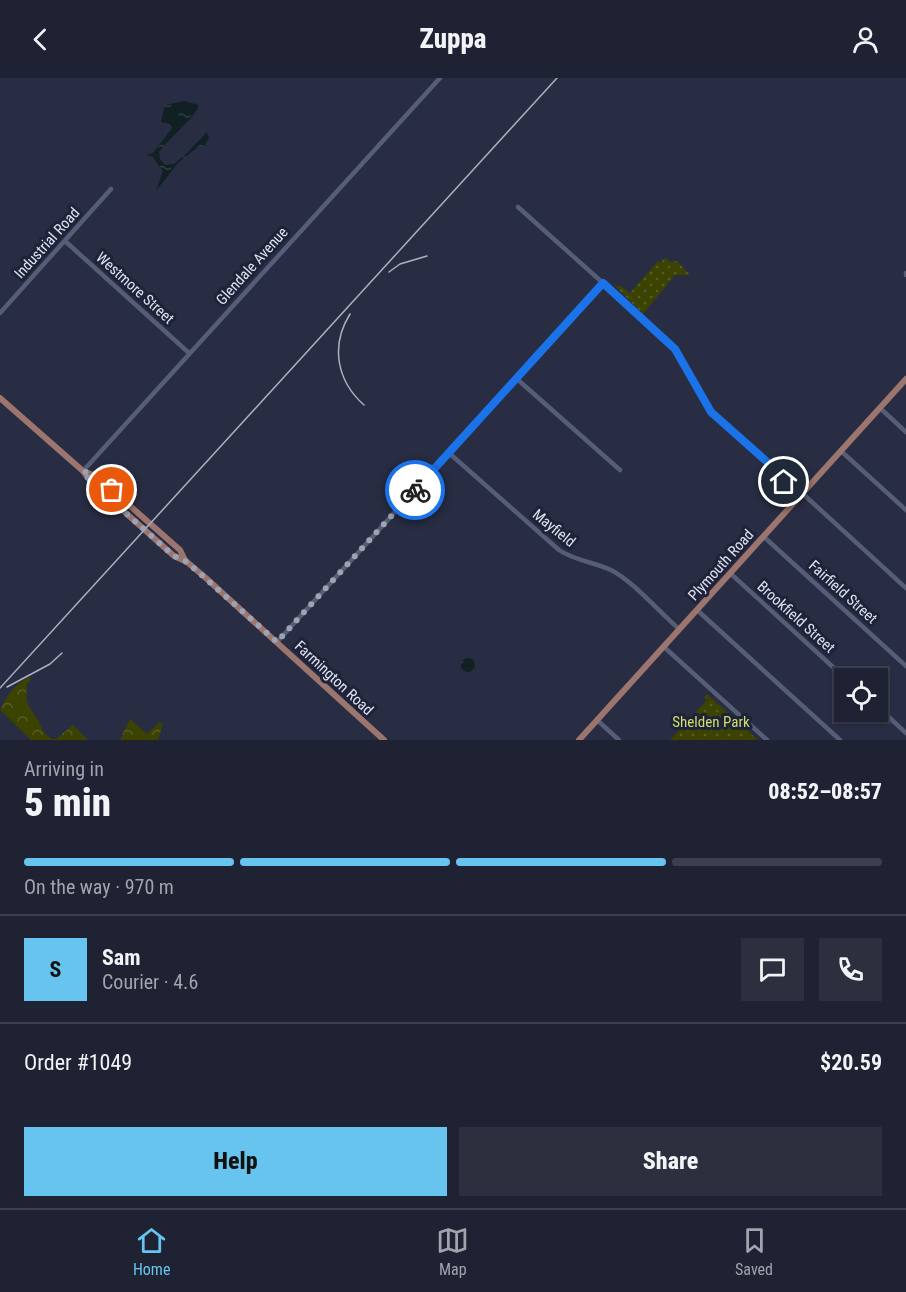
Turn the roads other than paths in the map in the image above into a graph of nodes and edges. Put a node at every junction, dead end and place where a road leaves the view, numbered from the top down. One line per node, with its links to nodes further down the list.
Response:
1 (440, 78): 7 (street, Glendale Avenue)
2 (111, 189): 4 (street, Industrial Road)
3 (518, 207): 5 (street)
4 (64, 241): 6 (street, Industrial Road); 7 (street, Westmore Street)
5 (603, 283): 8 (street); 17 (street)
6 (0, 312)
7 (189, 353): 16 (street, Glendale Avenue)
8 (517, 379): 14 (street); 15 (street)
9 (906, 379): 11 (main road, Plymouth Road)
10 (0, 398): 16 (main road, Farmington Road)
11 (880, 408): 12 (street); 13 (main road, Plymouth Road)
12 (906, 432)
13 (841, 451): 17 (main road, Plymouth Road); 18 (street)
14 (449, 453): 23 (street, Mayfield); 24 (street)
15 (620, 470)
16 (83, 471): 24 (main road, Farmington Road)
17 (802, 493): 19 (main road, Plymouth Road); 21 (street)
18 (906, 510)
19 (764, 536): 20 (main road, Plymouth Road); 26 (street, Fairfield Street)
20 (730, 573): 22 (main road, Plymouth Road); 27 (street, Brookfield Street)
21 (906, 588)
22 (697, 610): 23 (main road, Plymouth Road); 35 (street)
23 (679, 629): 25 (main road, Plymouth Road)
24 (277, 642): 31 (main road, Farmington Road)
25 (663, 646): 29 (main road, Plymouth Road); 34 (street)
26 (906, 666)
27 (834, 668)
28 (888, 716): 30 (street)
29 (597, 720): 32 (main road, Plymouth Road); 33 (street)
30 (906, 733)
31 (384, 740)
32 (579, 740)
33 (619, 740)
34 (767, 740)
35 (840, 740)

